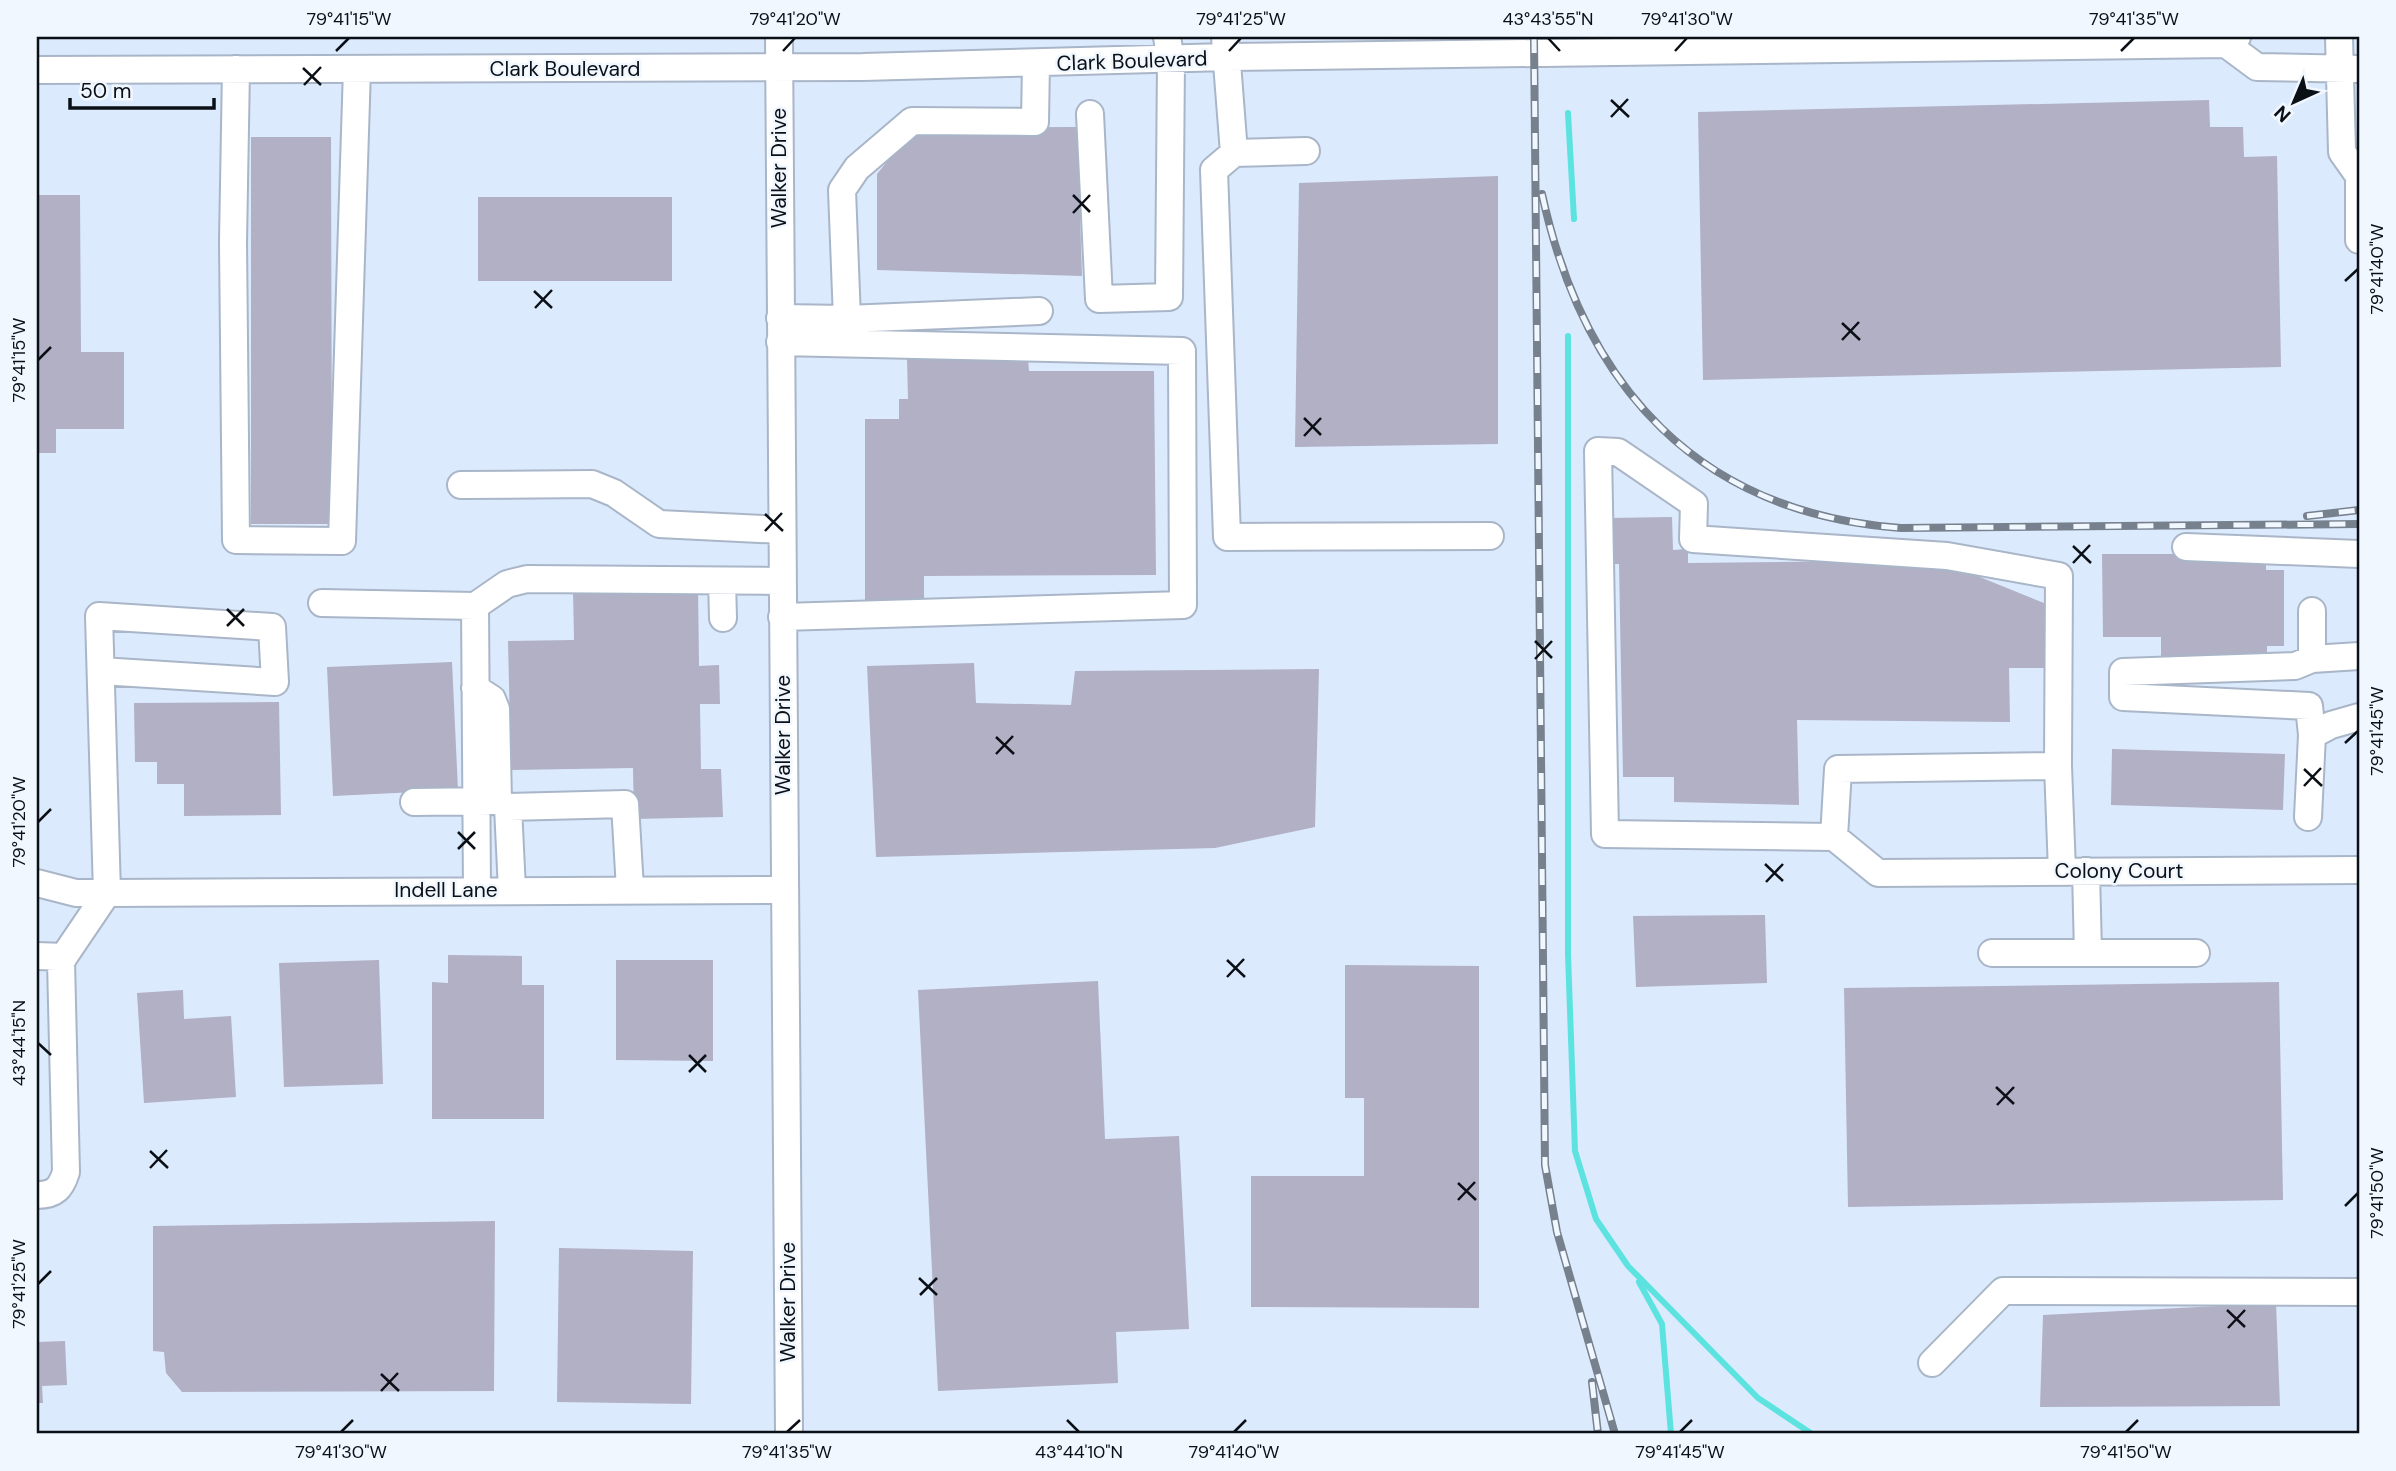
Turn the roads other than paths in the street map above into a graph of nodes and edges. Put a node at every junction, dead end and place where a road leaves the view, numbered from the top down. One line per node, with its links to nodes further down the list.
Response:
1 (779, 37): 10 (street, Walker Drive)
2 (2339, 37): 13 (street)
3 (2232, 41): 4 (street, Clark Boulevard); 13 (street, Clark Boulevard)
4 (1888, 43): 5 (street, Clark Boulevard)
5 (1633, 44): 6 (street, Clark Boulevard)
6 (1386, 46): 7 (street, Clark Boulevard)
7 (1226, 47): 8 (street, Clark Boulevard); 17 (street)
8 (1169, 49): 9 (street, Clark Boulevard); 15 (street)
9 (1035, 64): 10 (street, Clark Boulevard); 21 (street)
10 (780, 68): 12 (street, Clark Boulevard); 22 (street, Walker Drive)
11 (236, 69): 12 (street, Clark Boulevard); 12 (street); 14 (street, Clark Boulevard)
12 (357, 69)
13 (2350, 69): 18 (street)
14 (37, 70)
15 (1090, 114)
16 (1306, 151): 17 (street)
17 (1234, 153): 25 (street)
18 (2359, 176): 19 (street)
19 (2359, 240)
20 (1039, 311): 21 (street)
21 (848, 319): 22 (street)
22 (780, 330): 24 (street, Walker Drive); 33 (street)
23 (461, 485): 24 (street)
24 (782, 530): 29 (street, Walker Drive)
25 (1490, 536)
26 (2186, 547): 27 (street)
27 (2359, 554)
28 (722, 581): 29 (street); 31 (street); 34 (street)
29 (782, 581): 33 (street, Walker Drive)
30 (321, 603): 31 (street)
31 (475, 606): 42 (street)
32 (2312, 611): 36 (street)
33 (782, 617): 51 (street, Walker Drive)
34 (723, 618)
35 (2359, 656): 36 (street)
36 (2312, 659): 39 (street)
37 (101, 671): 37 (street); 52 (street)
38 (2359, 717): 39 (street)
39 (2312, 735): 43 (street)
40 (2058, 766): 44 (street); 44 (street); 46 (street)
41 (414, 802): 42 (street)
42 (494, 803): 48 (street); 49 (street); 50 (street)
43 (2308, 817)
44 (1834, 837): 46 (street, Colony Court)
45 (2359, 870): 46 (street, Colony Court)
46 (2074, 871): 54 (street)
47 (37, 883): 52 (street, Indell Lane)
48 (630, 889): 50 (street, Indell Lane); 51 (street, Indell Lane)
49 (477, 890): 50 (street, Indell Lane); 52 (street, Indell Lane)
50 (512, 890)
51 (784, 890): 61 (street, Walker Drive)
52 (107, 893): 57 (street)
53 (1992, 953): 54 (street)
54 (2088, 953): 55 (street)
55 (2196, 953)
56 (37, 956): 57 (street)
57 (64, 957): 58 (street)
58 (37, 1195)
59 (2359, 1292): 60 (street)
60 (1932, 1363)
61 (789, 1434)

